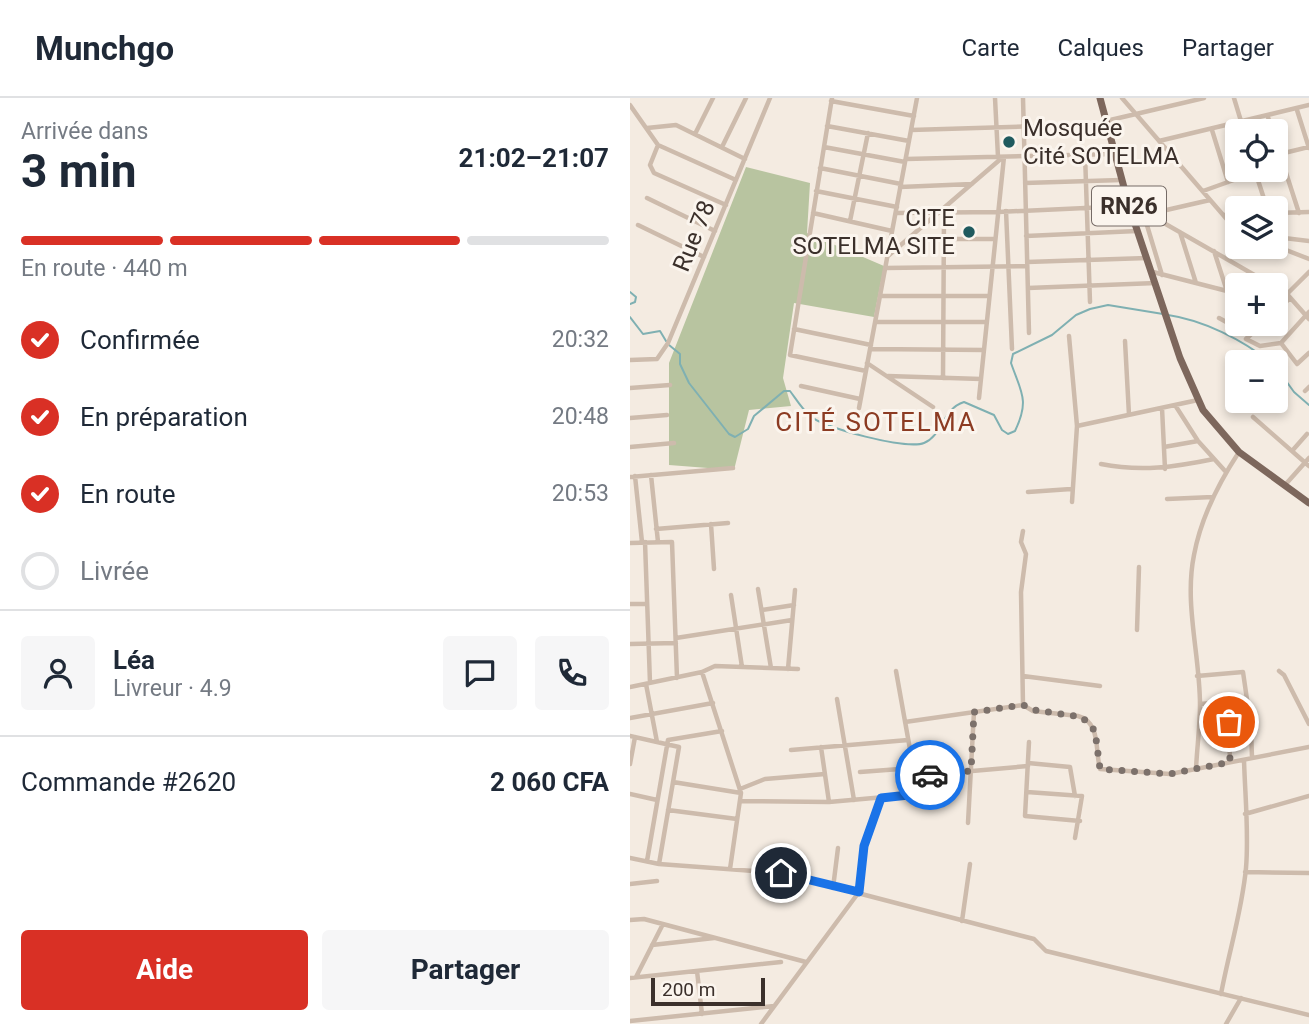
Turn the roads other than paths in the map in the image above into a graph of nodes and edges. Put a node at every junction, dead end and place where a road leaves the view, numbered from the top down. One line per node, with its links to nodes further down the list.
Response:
1 (713, 98): 29 (street)
2 (746, 98): 33 (street)
3 (770, 98): 42 (street, Rue 78)
4 (917, 98): 16 (street)
5 (995, 98): 22 (street)
6 (1023, 98): 23 (street)
7 (1100, 98): 20 (main road, RN26)
8 (1122, 98): 15 (street)
9 (1202, 98): 15 (street)
10 (1234, 98): 18 (street)
11 (831, 99): 16 (street); 21 (street)
12 (630, 105): 25 (street)
13 (1309, 105): 14 (street)
14 (1297, 110): 17 (street); 35 (street)
15 (1136, 114): 20 (street); 31 (street)
16 (914, 116): 26 (street)
17 (1268, 117): 19 (street)
18 (1240, 119)
19 (1259, 119)
20 (1107, 122): 23 (street); 37 (main road, RN26)
21 (827, 126): 28 (street); 34 (street)
22 (997, 127): 23 (street); 26 (street); 41 (street)
23 (1024, 127): 40 (street)
24 (1225, 127): 27 (street)
25 (648, 128): 29 (street); 32 (street)
26 (911, 130): 30 (street)
27 (1212, 130): 31 (street); 45 (street)
28 (868, 133): 30 (street); 38 (street)
29 (695, 134): 33 (street)
30 (909, 141): 43 (street)
31 (1159, 141): 56 (street)
32 (658, 145): 47 (street); 61 (street)
33 (722, 147): 42 (street)
34 (824, 147): 38 (street); 44 (street)
35 (1309, 147): 36 (street)
36 (1288, 152)
37 (1115, 154): 39 (street); 48 (main road, RN26)
38 (864, 155): 43 (street); 46 (street)
39 (1085, 155): 40 (street); 49 (street)
40 (1024, 156): 41 (street); 52 (street)
41 (1001, 157): 43 (street); 53 (street); 68 (street)
42 (745, 159): 47 (street, Rue 78)
43 (905, 161): 54 (street)
44 (820, 168): 46 (street); 55 (street)
45 (1225, 172)
46 (859, 176): 54 (street); 58 (street)
47 (736, 180): 61 (street, Rue 78)
48 (1122, 180): 49 (street); 60 (main road, RN26)
49 (1086, 181): 52 (street); 62 (street)
50 (1228, 182): 56 (street)
51 (1288, 182): 70 (street)
52 (1025, 183): 63 (street)
53 (972, 184): 54 (street); 67 (street)
54 (901, 186): 64 (street)
55 (817, 191): 58 (street); 72 (street)
56 (1203, 191): 59 (street)
57 (648, 198): 78 (street)
58 (855, 199): 64 (street); 76 (street)
59 (1210, 200): 73 (street); 74 (street)
60 (1129, 204): 62 (street); 66 (street); 80 (main road, RN26)
61 (726, 205): 78 (street, Rue 78)
62 (1087, 207): 63 (street); 82 (street)
63 (1026, 209): 65 (street); 83 (street)
64 (896, 210): 67 (street); 79 (street)
65 (1006, 211): 68 (street); 97 (street)
66 (1142, 211): 73 (street); 102 (street)
67 (941, 212): 68 (street); 85 (street); 86 (street)
68 (998, 212): 87 (street)
69 (1288, 212): 70 (street)
70 (1299, 212): 71 (street)
71 (1309, 212)
72 (813, 213): 76 (street); 121 (street)
73 (1148, 214): 81 (street)
74 (1223, 215): 75 (street)
75 (1225, 217)
76 (850, 222): 79 (street)
77 (638, 225): 91 (street)
78 (715, 231): 91 (street, Rue 78)
79 (892, 231): 92 (street)
80 (1138, 231): 82 (street); 93 (main road, RN26)
81 (1179, 231): 89 (street); 105 (street)
82 (1088, 234): 83 (street); 95 (street)
83 (1026, 236): 96 (street)
84 (1288, 238): 88 (street)
85 (908, 239): 86 (street); 92 (street)
86 (944, 239): 87 (street); 100 (street)
87 (995, 239): 98 (street)
88 (1309, 241)
89 (1213, 250): 103 (street); 106 (street)
90 (1288, 251): 94 (street)
91 (704, 257): 132 (street, Rue 78)
92 (887, 257): 99 (street)
93 (1147, 258): 95 (street); 102 (main road, RN26)
94 (1309, 259)
95 (1088, 260): 96 (street); 107 (street)
96 (1027, 264): 97 (street); 108 (street)
97 (1008, 266): 98 (street); 128 (street)
98 (992, 267): 100 (street); 112 (street)
99 (885, 268): 100 (street); 110 (street)
100 (944, 268): 111 (street)
101 (1309, 272): 113 (street)
102 (1157, 273): 104 (main road, RN26); 105 (street)
103 (1252, 273)
104 (1157, 283): 107 (street); 143 (main road, RN26)
105 (1196, 283): 109 (street)
106 (1225, 285)
107 (1090, 286): 108 (street); 114 (street)
108 (1028, 288): 122 (street)
109 (1225, 290)
110 (880, 296): 111 (street); 118 (street)
111 (944, 296): 112 (street); 119 (street)
112 (989, 296): 120 (street)
113 (1288, 296): 115 (street)
114 (1090, 302)
115 (1308, 316): 126 (street)
116 (1219, 318): 117 (street)
117 (1225, 321)
118 (875, 322): 119 (street); 127 (street)
119 (944, 322): 120 (street); 129 (street)
120 (986, 322): 130 (street)
121 (794, 329): 127 (street); 134 (street)
122 (1029, 333)
123 (1069, 336): 152 (street)
124 (1249, 336): 126 (street)
125 (1125, 341): 149 (street)
126 (1281, 343): 131 (street)
127 (870, 347): 129 (street); 133 (street)
128 (1012, 349)
129 (943, 350): 130 (street); 136 (street)
130 (984, 350): 137 (street)
131 (1309, 353)
132 (630, 360)
133 (867, 363): 134 (street); 135 (street)
134 (866, 371): 142 (street)
135 (888, 376): 136 (street); 145 (street)
136 (943, 378): 137 (street)
137 (981, 379): 141 (street)
138 (670, 385): 140 (street)
139 (801, 386): 142 (street)
140 (630, 388)
141 (979, 398)
142 (860, 399): 146 (street)
143 (1198, 400): 144 (street); 159 (main road, RN26)
144 (1175, 405): 147 (street); 154 (street)
145 (933, 407)
146 (859, 408)
147 (1162, 408): 149 (street); 157 (street)
148 (667, 415): 151 (street)
149 (1129, 415): 152 (street)
150 (1253, 417): 158 (street)
151 (630, 418)
152 (1077, 426): 169 (street)
153 (1307, 433): 158 (street)
154 (1198, 441): 157 (street); 160 (street)
155 (674, 443): 156 (street)
156 (630, 447)
157 (1164, 447): 164 (street)
158 (1292, 451): 161 (street)
159 (1239, 452): 165 (street); 168 (main road, RN26)
160 (1214, 459): 164 (street); 165 (street)
161 (1308, 462): 168 (street)
162 (1101, 464): 164 (street)
163 (733, 468): 166 (street)
164 (1165, 469)
165 (1226, 472): 171 (street)
166 (651, 475): 167 (street); 177 (street)
167 (632, 476): 180 (street)
168 (1285, 485): 174 (main road, RN26)
169 (1071, 489): 170 (street); 173 (street)
170 (1028, 492)
171 (1213, 497): 172 (street); 206 (street)
172 (1167, 499)
173 (1072, 502)
174 (1309, 503)
175 (729, 523): 176 (street)
176 (711, 524): 177 (street); 183 (street)
177 (656, 529): 181 (street)
178 (1023, 531): 205 (street)
179 (630, 542): 180 (street)
180 (643, 542): 181 (street); 188 (street)
181 (658, 542): 195 (street)
182 (1139, 567): 194 (street)
183 (714, 569)
184 (758, 589): 190 (street)
185 (795, 590): 189 (street)
186 (731, 595): 193 (street)
187 (630, 604): 188 (street)
188 (647, 604): 197 (street)
189 (794, 606): 190 (street); 191 (street)
190 (762, 610): 192 (street)
191 (792, 620): 192 (street); 200 (street)
192 (764, 624): 193 (street); 199 (street)
193 (736, 629): 195 (street); 198 (street)
194 (1137, 630)
195 (676, 641): 197 (street); 207 (street)
196 (630, 644): 197 (street)
197 (648, 644): 208 (street)
198 (742, 667): 199 (street); 204 (street)
199 (771, 668): 200 (street)
200 (788, 668): 201 (street)
201 (798, 669)
202 (896, 671): 220 (street)
203 (1279, 671): 221 (street)
204 (702, 672): 207 (street); 214 (street)
205 (1023, 676): 209 (street); 216 (street)
206 (1197, 676): 212 (street); 215 (street)
207 (677, 678): 208 (street)
208 (648, 684): 210 (street); 218 (street)
209 (1100, 686)
210 (630, 687)
211 (837, 699): 228 (street)
212 (1247, 700): 213 (street); 232 (street)
213 (1228, 702): 215 (street); 234 (street)
214 (713, 703): 218 (street); 222 (street)
215 (1200, 704): 238 (street)
216 (1023, 705): 217 (street); 238 (street)
217 (974, 712): 220 (street); 239 (street)
218 (652, 714): 219 (street); 225 (street)
219 (630, 719)
220 (905, 722): 224 (street)
221 (1309, 724)
222 (722, 731): 227 (street); 244 (street)
223 (632, 737): 225 (street); 235 (street)
224 (908, 740): 228 (street); 237 (street)
225 (657, 742): 227 (street)
226 (1029, 742): 236 (street)
227 (667, 744): 243 (street); 250 (street)
228 (845, 745): 229 (street); 251 (street)
229 (821, 747): 231 (street); 241 (street)
230 (1309, 747): 232 (street)
231 (791, 750)
232 (1252, 758): 233 (street)
233 (1244, 760): 234 (street); 255 (street)
234 (1230, 762): 238 (street)
235 (630, 764)
236 (1028, 765): 239 (street); 245 (street); 247 (street)
237 (913, 768): 240 (street); 242 (street)
238 (1196, 769)
239 (971, 771): 242 (street); 258 (street)
240 (860, 772)
241 (825, 774): 244 (street); 253 (street)
242 (915, 776): 249 (street)
243 (673, 782): 244 (street); 254 (street)
244 (740, 791): 252 (street)
245 (1026, 792): 247 (street); 257 (street)
246 (630, 794): 250 (street)
247 (1074, 796): 257 (street)
248 (1309, 796): 255 (street)
249 (881, 798): 251 (street); 271 (street)
250 (657, 800): 262 (street)
251 (854, 800): 253 (street)
252 (740, 801): 253 (street); 256 (street)
253 (829, 802)
254 (668, 810): 256 (street); 263 (street)
255 (1245, 814): 266 (street)
256 (737, 819): 265 (street)
257 (1080, 821): 259 (street)
258 (968, 823)
259 (1075, 838)
260 (838, 848): 270 (street)
261 (630, 858): 262 (street)
262 (647, 861): 263 (street)
263 (659, 864): 265 (street)
264 (970, 864): 273 (street)
265 (730, 869): 270 (street)
266 (1245, 872): 267 (street); 281 (street)
267 (1309, 873)
268 (657, 881): 269 (street)
269 (630, 884)
270 (833, 888): 271 (street)
271 (859, 892): 273 (street); 278 (street)
272 (630, 920): 274 (street)
273 (962, 921): 281 (street)
274 (663, 924): 275 (street); 276 (street)
275 (716, 938): 276 (street); 278 (street)
276 (652, 945): 280 (street)
277 (781, 962): 279 (street)
278 (806, 962): 283 (street)
279 (697, 971): 280 (street); 284 (street)
280 (633, 978)
281 (1221, 994): 282 (street)
282 (1241, 998): 285 (street); 288 (street)
283 (775, 1006): 284 (street); 287 (street)
284 (702, 1014): 286 (street)
285 (1309, 1015)
286 (630, 1021)
287 (761, 1024)
288 (1226, 1024)

